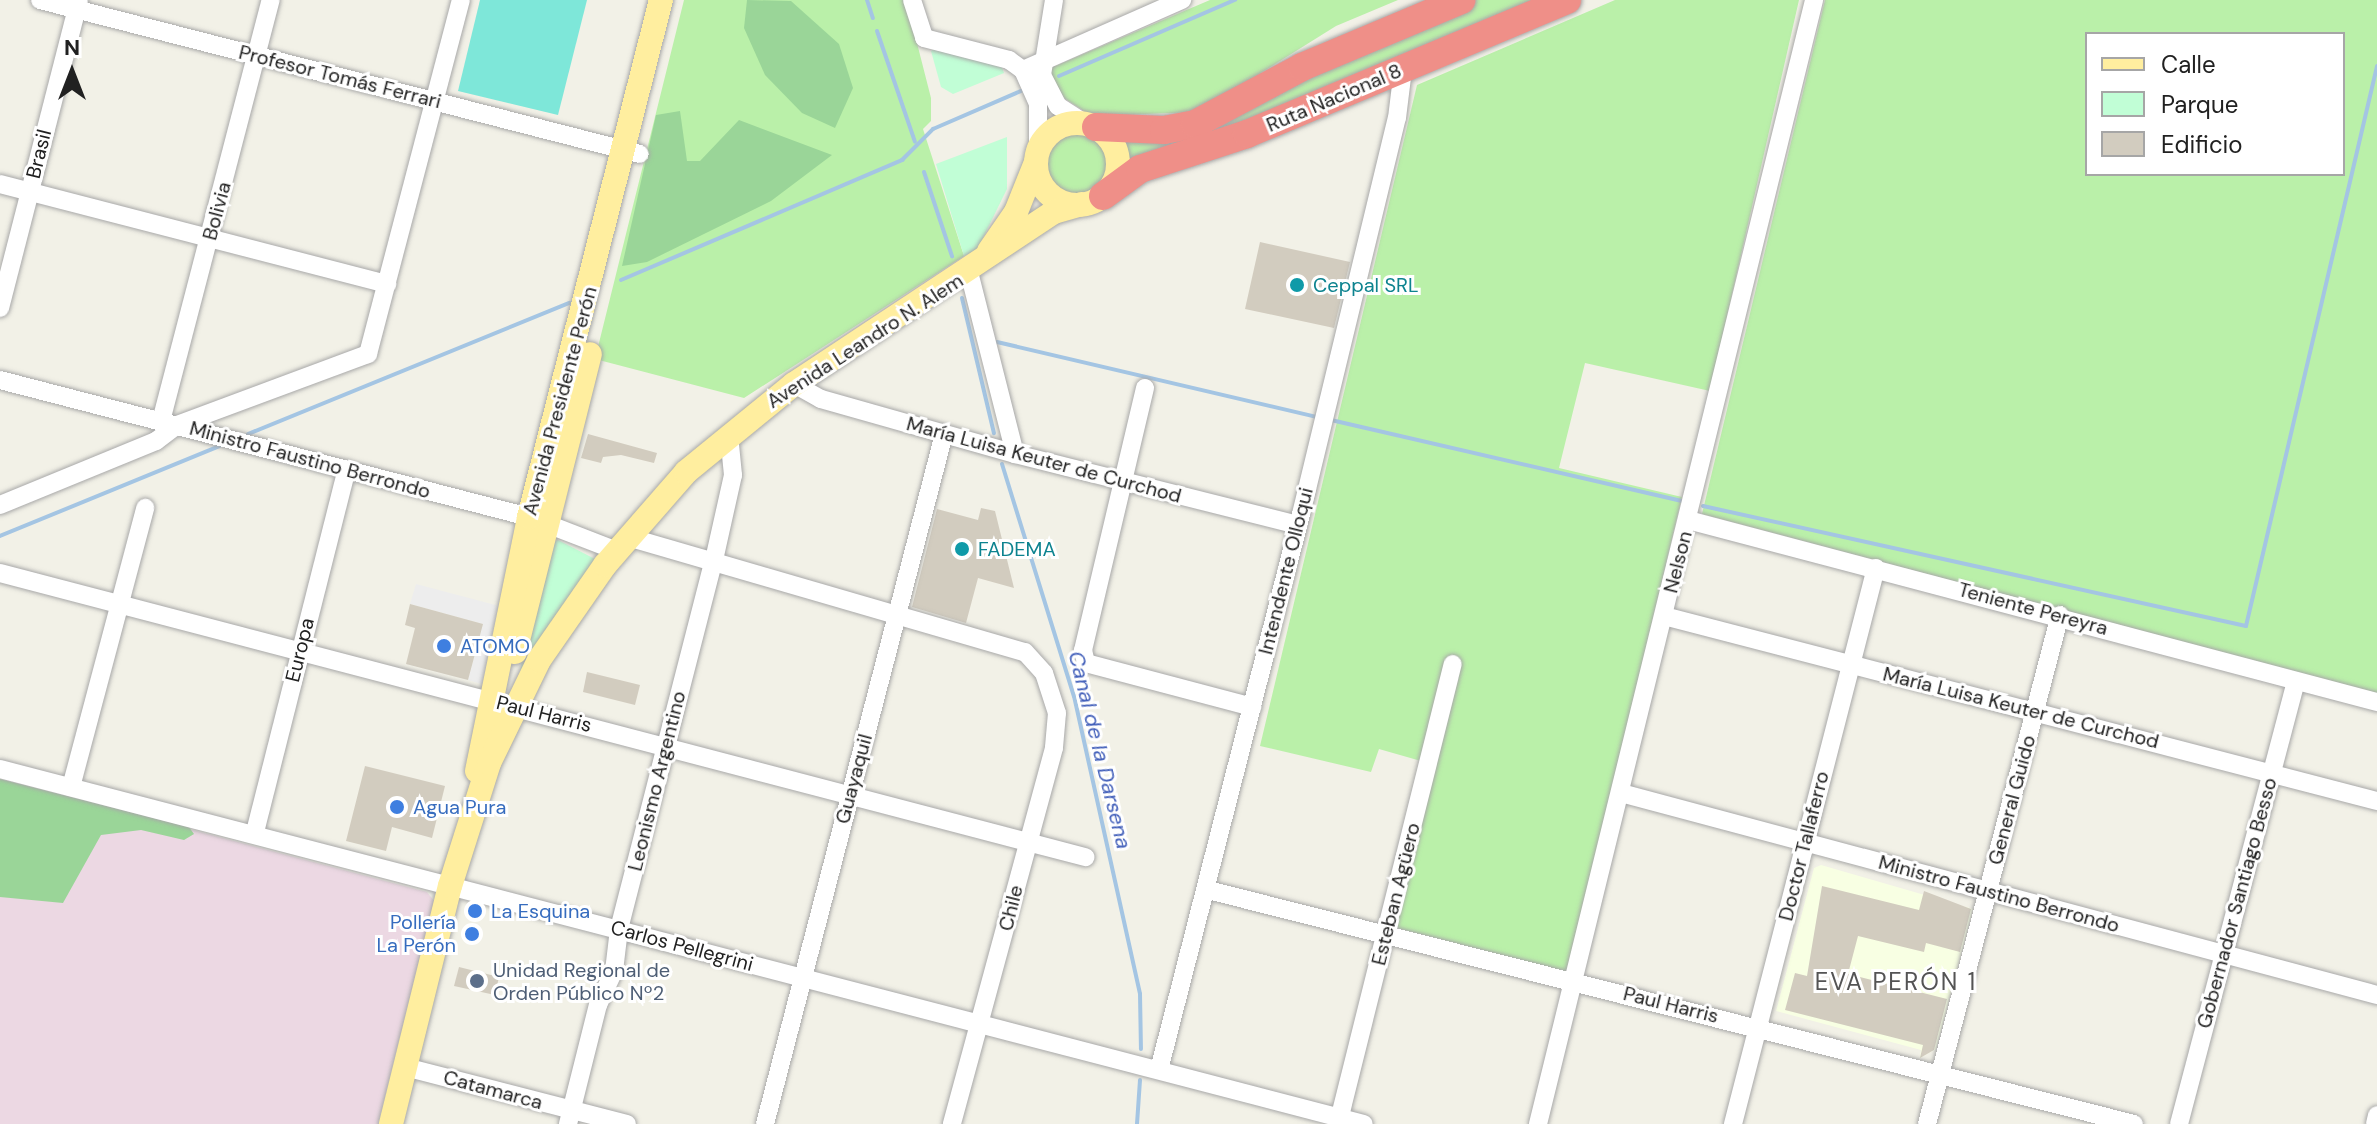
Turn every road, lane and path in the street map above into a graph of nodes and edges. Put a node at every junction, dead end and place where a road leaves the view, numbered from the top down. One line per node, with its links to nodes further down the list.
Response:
1 (40, 0): 12 (street, Profesor Tomás Ferrari)
2 (271, 0): 13 (street, Bolivia)
3 (461, 0): 17 (street)
4 (661, 0): 19 (main road, Avenida Presidente Perón)
5 (677, 0): 19 (main road, Avenida Presidente Perón)
6 (912, 0): 16 (street)
7 (1054, 0): 14 (street)
8 (1182, 0): 14 (street)
9 (1461, 0): 18 (highway, Ruta Nacional 8)
10 (1567, 0): 15 (highway, Ruta Nacional 8)
11 (1814, 0): 40 (street, Nelson)
12 (78, 5): 13 (street, Profesor Tomás Ferrari); 22 (street, Brasil)
13 (257, 55): 17 (street, Profesor Tomás Ferrari); 24 (street, Bolivia)
14 (1041, 61): 16 (street); 18 (street)
15 (1403, 69): 23 (highway, Ruta Nacional 8); 41 (street, Intendente Olloqui)
16 (1023, 70): 20 (street)
17 (436, 102): 19 (street, Profesor Tomás Ferrari); 26 (street)
18 (1090, 125): 20 (main road); 23 (main road)
19 (632, 152): 39 (main road, Avenida Presidente Perón)
20 (1037, 156): 23 (main road); 25 (main road, Avenida Leandro N. Alem)
21 (0, 184): 22 (street)
22 (29, 192): 24 (street); 27 (street, Brasil)
23 (1092, 200): 25 (main road, Avenida Leandro N. Alem)
24 (209, 238): 26 (street); 31 (street, Bolivia)
25 (971, 271): 29 (main road, Avenida Leandro N. Alem); 34 (street)
26 (387, 284): 31 (street)
27 (0, 308)
28 (0, 380): 31 (street, Ministro Faustino Berrondo)
29 (794, 384): 32 (street, María Luisa Keuter de Curchod); 33 (main road, Avenida Leandro N. Alem)
30 (1145, 388): 36 (street)
31 (169, 423): 35 (street, Ministro Faustino Berrondo); 37 (street)
32 (944, 434): 34 (street, María Luisa Keuter de Curchod); 47 (street, Guayaquil)
33 (729, 435): 42 (main road, Avenida Leandro N. Alem); 43 (street, Leonismo Argentino)
34 (1015, 454): 36 (street, María Luisa Keuter de Curchod)
35 (347, 469): 39 (street, Ministro Faustino Berrondo); 50 (street, Europa)
36 (1120, 483): 41 (street, María Luisa Keuter de Curchod); 57 (street)
37 (0, 505)
38 (145, 508): 46 (street)
39 (539, 520): 42 (street, Ministro Faustino Berrondo); 56 (main road, Avenida Presidente Perón)
40 (1688, 520): 44 (street, Teniente Pereyra); 49 (street, Nelson)
41 (1298, 525): 57 (street, Intendente Olloqui)
42 (622, 544): 43 (street, Ministro Faustino Berrondo); 56 (main road, Avenida Leandro N. Alem)
43 (714, 560): 47 (street, Ministro Faustino Berrondo); 59 (street, Leonismo Argentino)
44 (1876, 568): 48 (street, Teniente Pereyra); 52 (street, Doctor Tallaferro)
45 (1, 573): 46 (street, Paul Harris)
46 (120, 604): 50 (street, Paul Harris); 62 (street)
47 (897, 613): 54 (street, Ministro Faustino Berrondo); 63 (street, Guayaquil)
48 (2060, 615): 53 (street, Teniente Pereyra); 58 (street, General Guido)
49 (1664, 616): 52 (street, María Luisa Keuter de Curchod); 64 (street, Nelson)
50 (300, 650): 56 (street, Paul Harris); 67 (street, Europa)
51 (1453, 664): 75 (street, Esteban Agüero)
52 (1851, 664): 58 (street, María Luisa Keuter de Curchod); 69 (street, Doctor Tallaferro)
53 (2296, 682): 55 (street, Teniente Pereyra); 61 (street, Gobernador Santiago Besso)
54 (1050, 690): 68 (street, Chile)
55 (2377, 702)
56 (501, 703): 59 (street, Paul Harris); 66 (main road, Avenida Presidente Perón); 66 (main road, Avenida Presidente Perón)
57 (1252, 707): 72 (street, Intendente Olloqui)
58 (2035, 712): 61 (street, María Luisa Keuter de Curchod); 73 (street, General Guido)
59 (665, 745): 63 (street, Paul Harris); 74 (street, Leonismo Argentino)
60 (0, 769): 62 (street, Carlos Pellegrini)
61 (2272, 773): 65 (street, María Luisa Keuter de Curchod); 76 (street, Gobernador Santiago Besso)
62 (71, 787): 67 (street, Carlos Pellegrini)
63 (850, 793): 68 (street, Paul Harris); 77 (street, Guayaquil)
64 (1621, 793): 69 (street, Ministro Faustino Berrondo); 78 (street, Nelson)
65 (2377, 801)
66 (474, 806): 71 (main road, Avenida Presidente Perón)
67 (255, 832): 71 (street, Carlos Pellegrini)
68 (1028, 839): 70 (street, Paul Harris); 80 (street, Chile)
69 (1805, 842): 73 (street, Ministro Faustino Berrondo); 81 (street, Doctor Tallaferro)
70 (1085, 857)
71 (450, 886): 74 (street, Carlos Pellegrini); 82 (main road, Avenida Presidente Perón)
72 (1208, 890): 75 (street, Paul Harris); 83 (street, Intendente Olloqui)
73 (1988, 891): 76 (street, Ministro Faustino Berrondo); 84 (street, General Guido)
74 (619, 929): 77 (street, Carlos Pellegrini); 86 (street, Leonismo Argentino)
75 (1386, 935): 78 (street, Paul Harris); 87 (street, Esteban Agüero)
76 (2224, 954): 79 (street, Ministro Faustino Berrondo); 97 (street, Gobernador Santiago Besso)
77 (802, 978): 80 (street, Carlos Pellegrini); 90 (street, Guayaquil)
78 (1575, 980): 81 (street, Paul Harris); 93 (street, Nelson)
79 (2377, 995)
80 (980, 1024): 83 (street, Carlos Pellegrini); 91 (street, Chile)
81 (1758, 1027): 84 (street, Paul Harris); 94 (street, Doctor Tallaferro)
82 (405, 1067): 86 (street, Catamarca); 88 (main road, Avenida Presidente Perón)
83 (1159, 1070): 87 (street, Carlos Pellegrini)
84 (1940, 1074): 95 (street, General Guido); 96 (street, Paul Harris)
85 (2377, 1115): 98 (street)
86 (570, 1117): 89 (street, Catamarca)
87 (1339, 1121): 92 (street, Carlos Pellegrini)
88 (391, 1124)
89 (627, 1124)
90 (765, 1124)
91 (952, 1124)
92 (1364, 1124)
93 (1538, 1124)
94 (1733, 1124)
95 (1927, 1124)
96 (2134, 1124)
97 (2179, 1124)
98 (2375, 1124)

